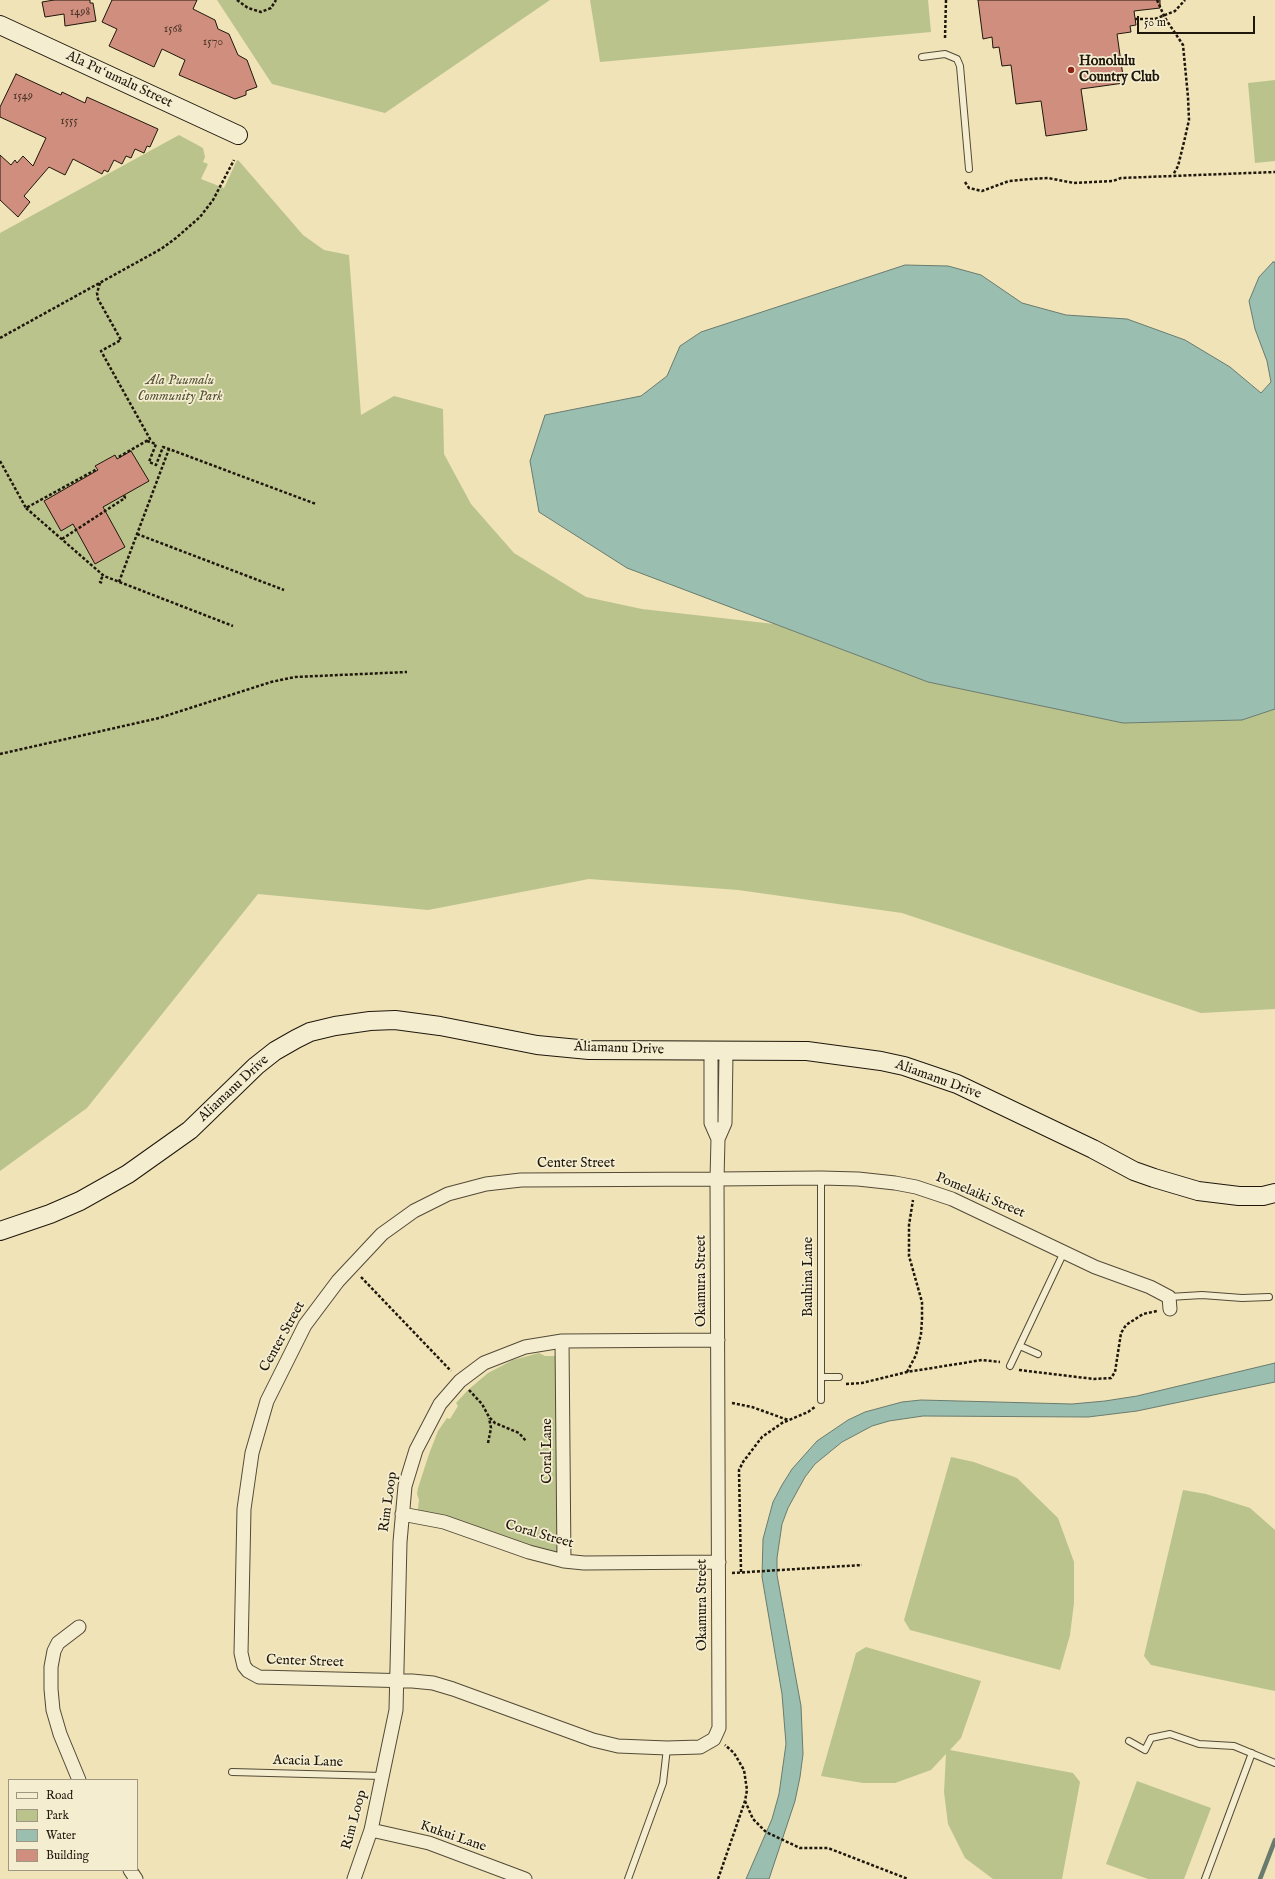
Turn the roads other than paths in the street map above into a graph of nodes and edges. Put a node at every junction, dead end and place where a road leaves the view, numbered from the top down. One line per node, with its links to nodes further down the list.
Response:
1 (0, 25): 3 (street, Ala Puʻumalu Street)
2 (922, 57): 4 (lane)
3 (238, 135)
4 (969, 169)
5 (718, 1052): 7 (street, Okamura Street); 8 (street, Aliamanu Drive); 9 (street, Aliamanu Drive)
6 (821, 1178): 7 (street, Pomelaiki Street); 10 (street, Pomelaiki Street); 18 (lane, Bauhina Lane)
7 (717, 1179): 13 (street, Okamura Street); 25 (street, Center Street)
8 (1275, 1193)
9 (0, 1231)
10 (1064, 1252): 12 (street, Pomelaiki Street); 15 (lane)
11 (1269, 1297): 12 (lane, Pomelaiki Street)
12 (1169, 1303)
13 (718, 1340): 14 (street, Rim Loop); 23 (street, Okamura Street)
14 (562, 1342): 21 (street, Rim Loop); 22 (street, Coral Lane)
15 (1020, 1346): 16 (lane); 17 (lane)
16 (1038, 1354)
17 (1010, 1366)
18 (821, 1377): 19 (lane); 20 (lane, Bauhina Lane)
19 (839, 1377)
20 (821, 1400)
21 (402, 1514): 22 (street, Coral Street); 25 (street, Rim Loop)
22 (564, 1561): 23 (street, Coral Street)
23 (719, 1562): 27 (street, Okamura Street)
24 (79, 1627): 32 (street)
25 (397, 1681): 27 (street, Okamura Street); 31 (street, Rim Loop)
26 (1129, 1741): 28 (lane)
27 (667, 1748): 36 (lane)
28 (1252, 1753): 29 (lane); 37 (lane)
29 (1275, 1763)
30 (232, 1772): 31 (lane, Acacia Lane)
31 (382, 1776): 33 (street, Rim Loop)
32 (79, 1779)
33 (370, 1830): 34 (street, Rim Loop); 35 (street, Kukui Lane)
34 (354, 1879)
35 (525, 1879)
36 (628, 1879)
37 (1205, 1879)

